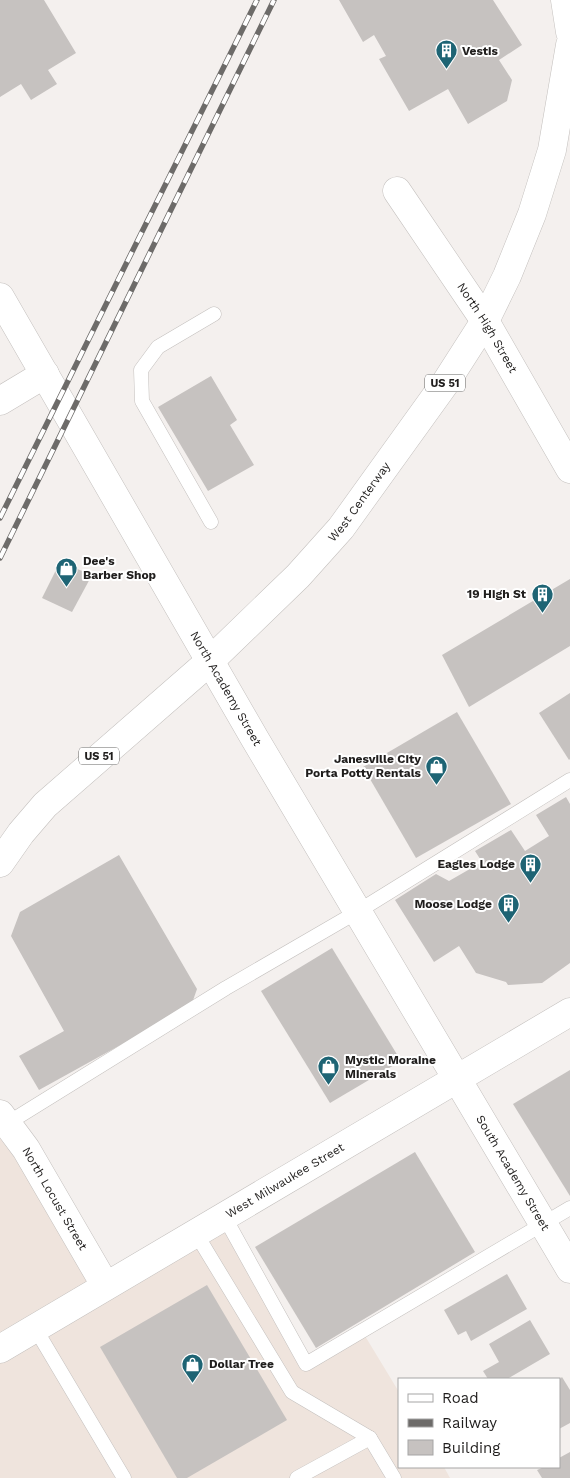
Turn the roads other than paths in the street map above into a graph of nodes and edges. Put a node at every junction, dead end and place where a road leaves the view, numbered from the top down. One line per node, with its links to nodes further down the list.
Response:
1 (565, 0): 2 (main road)
2 (570, 32)
3 (570, 45): 7 (main road, West Centerway / US 51)
4 (397, 191): 7 (main road, North High Street)
5 (0, 298): 8 (main road, North Academy Street)
6 (214, 314): 11 (lane)
7 (485, 321): 10 (main road, North High Street); 12 (main road, West Centerway / US 51)
8 (45, 374): 9 (main road); 12 (main road, North Academy Street)
9 (0, 401)
10 (570, 469)
11 (210, 522)
12 (210, 661): 14 (main road, West Centerway / US 51); 15 (main road, North Academy Street)
13 (570, 780): 15 (lane)
14 (0, 863)
15 (357, 912): 17 (main road, North Academy Street); 18 (lane)
16 (570, 1012): 17 (main road, West Milwaukee Street)
17 (456, 1078): 20 (main road, West Milwaukee Street); 21 (main road, South Academy Street)
18 (4, 1118): 24 (main road, North Locust Street)
19 (570, 1208): 21 (lane)
20 (224, 1216): 21 (lane); 22 (main road, West Milwaukee Street)
21 (543, 1223): 23 (main road, South Academy Street)
22 (195, 1232): 24 (main road, West Milwaukee Street); 27 (lane)
23 (570, 1269)
24 (105, 1286): 25 (main road, West Milwaukee Street)
25 (35, 1328): 26 (main road, West Milwaukee Street); 28 (lane)
26 (0, 1349)
27 (370, 1438): 29 (lane); 30 (lane)
28 (124, 1478)
29 (297, 1478)
30 (394, 1478)

